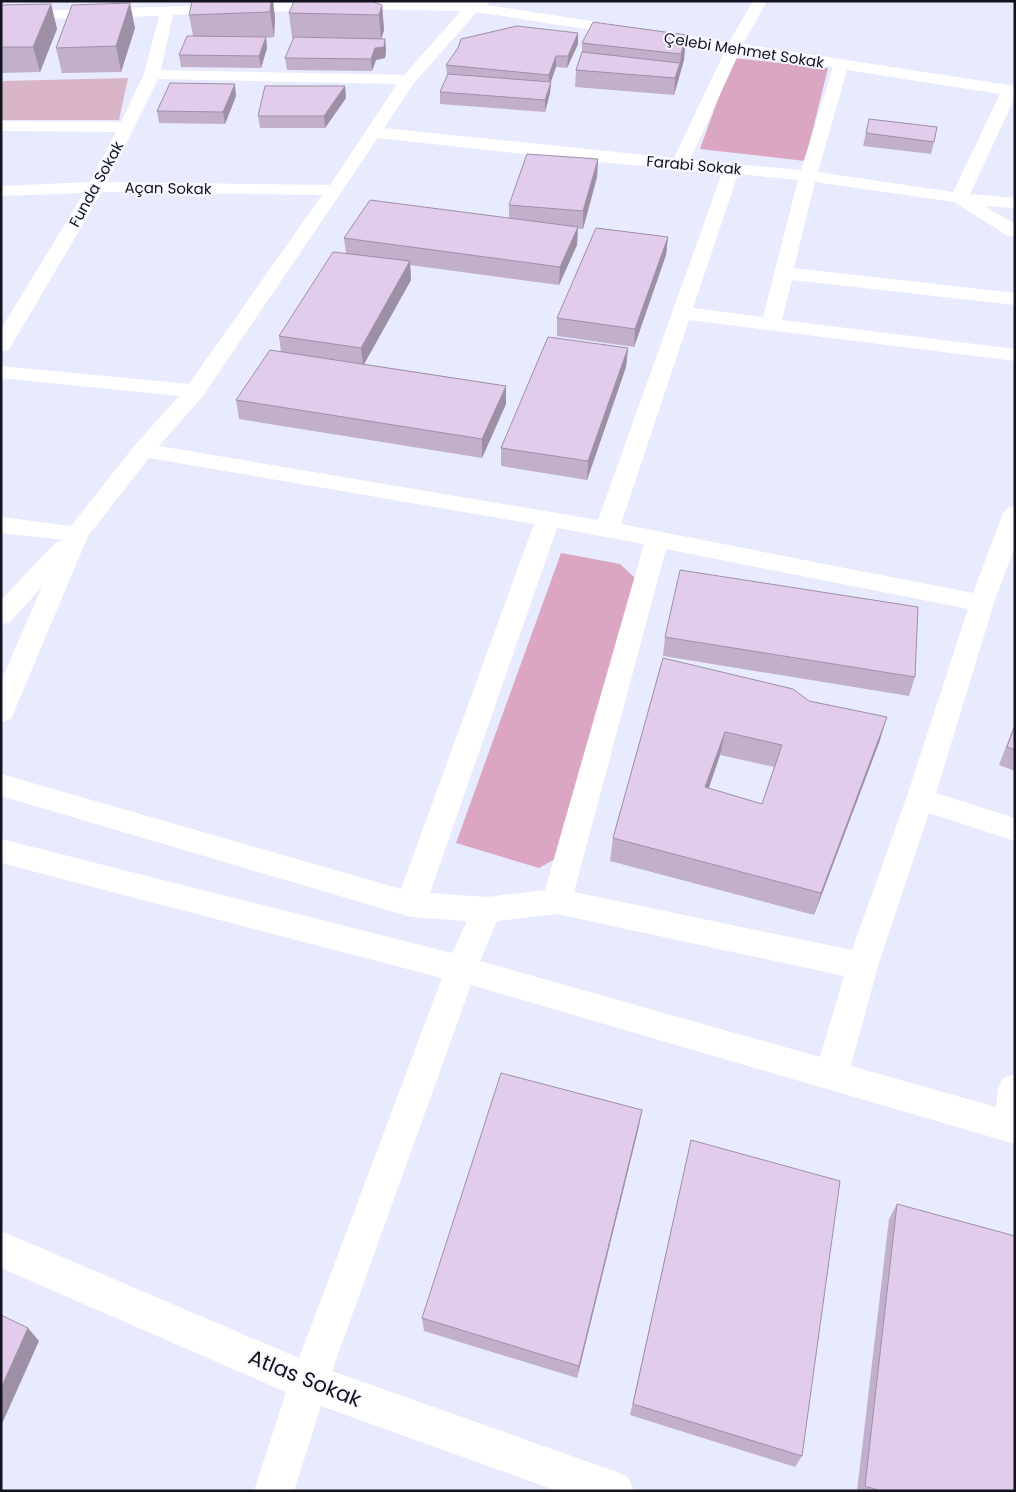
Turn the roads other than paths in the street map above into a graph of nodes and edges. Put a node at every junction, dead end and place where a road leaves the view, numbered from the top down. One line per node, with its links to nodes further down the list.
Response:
1 (760, 1): 5 (street)
2 (478, 4): 3 (street, Çelebi Mehmet Sokak); 5 (street, Çelebi Mehmet Sokak); 8 (street)
3 (167, 11): 4 (street, Çelebi Mehmet Sokak); 7 (street, Funda Sokak)
4 (1, 16)
5 (733, 49): 6 (street, Çelebi Mehmet Sokak); 13 (street)
6 (841, 65): 9 (street, Çelebi Mehmet Sokak); 15 (street)
7 (152, 74): 8 (street); 11 (street, Funda Sokak)
8 (408, 80): 12 (street)
9 (1012, 90): 19 (street)
10 (1, 126): 11 (street)
11 (127, 127): 16 (street, Funda Sokak)
12 (372, 132): 13 (street, Farabi Sokak); 17 (street)
13 (680, 163): 14 (street, Farabi Sokak)
14 (732, 168): 15 (street, Farabi Sokak); 24 (street)
15 (808, 176): 19 (street, Farabi Sokak); 22 (street)
16 (96, 187): 17 (street, Açan Sokak); 18 (street, Açan Sokak); 26 (street, Funda Sokak)
17 (335, 190): 29 (street)
18 (1, 191)
19 (959, 198): 20 (street, Farabi Sokak); 21 (street)
20 (1015, 203)
21 (1015, 232)
22 (784, 273): 23 (street); 25 (street)
23 (1015, 299)
24 (682, 313): 25 (street); 34 (street)
25 (771, 324): 27 (street)
26 (1, 346)
27 (1015, 355)
28 (1, 372): 29 (street)
29 (195, 390): 30 (street)
30 (143, 450): 32 (street); 35 (street)
31 (1015, 512): 37 (street)
32 (548, 519): 34 (street); 45 (street)
33 (1, 525): 35 (street)
34 (607, 529): 36 (street)
35 (77, 534): 38 (street); 39 (street)
36 (657, 539): 37 (street); 44 (street)
37 (982, 603): 41 (street)
38 (1, 616)
39 (1, 712)
40 (1, 785): 45 (street)
41 (920, 799): 42 (street); 47 (street)
42 (1015, 830)
43 (1, 851): 48 (street)
44 (557, 901): 46 (street); 47 (street)
45 (411, 904): 46 (street)
46 (487, 910): 48 (street)
47 (862, 966): 49 (street)
48 (461, 969): 49 (street); 53 (street)
49 (831, 1077): 51 (street)
50 (1015, 1089): 51 (street)
51 (1013, 1127)
52 (1, 1249): 53 (street, Atlas Sokak)
53 (309, 1382): 54 (street); 55 (street, Atlas Sokak)
54 (274, 1491)
55 (614, 1491)

